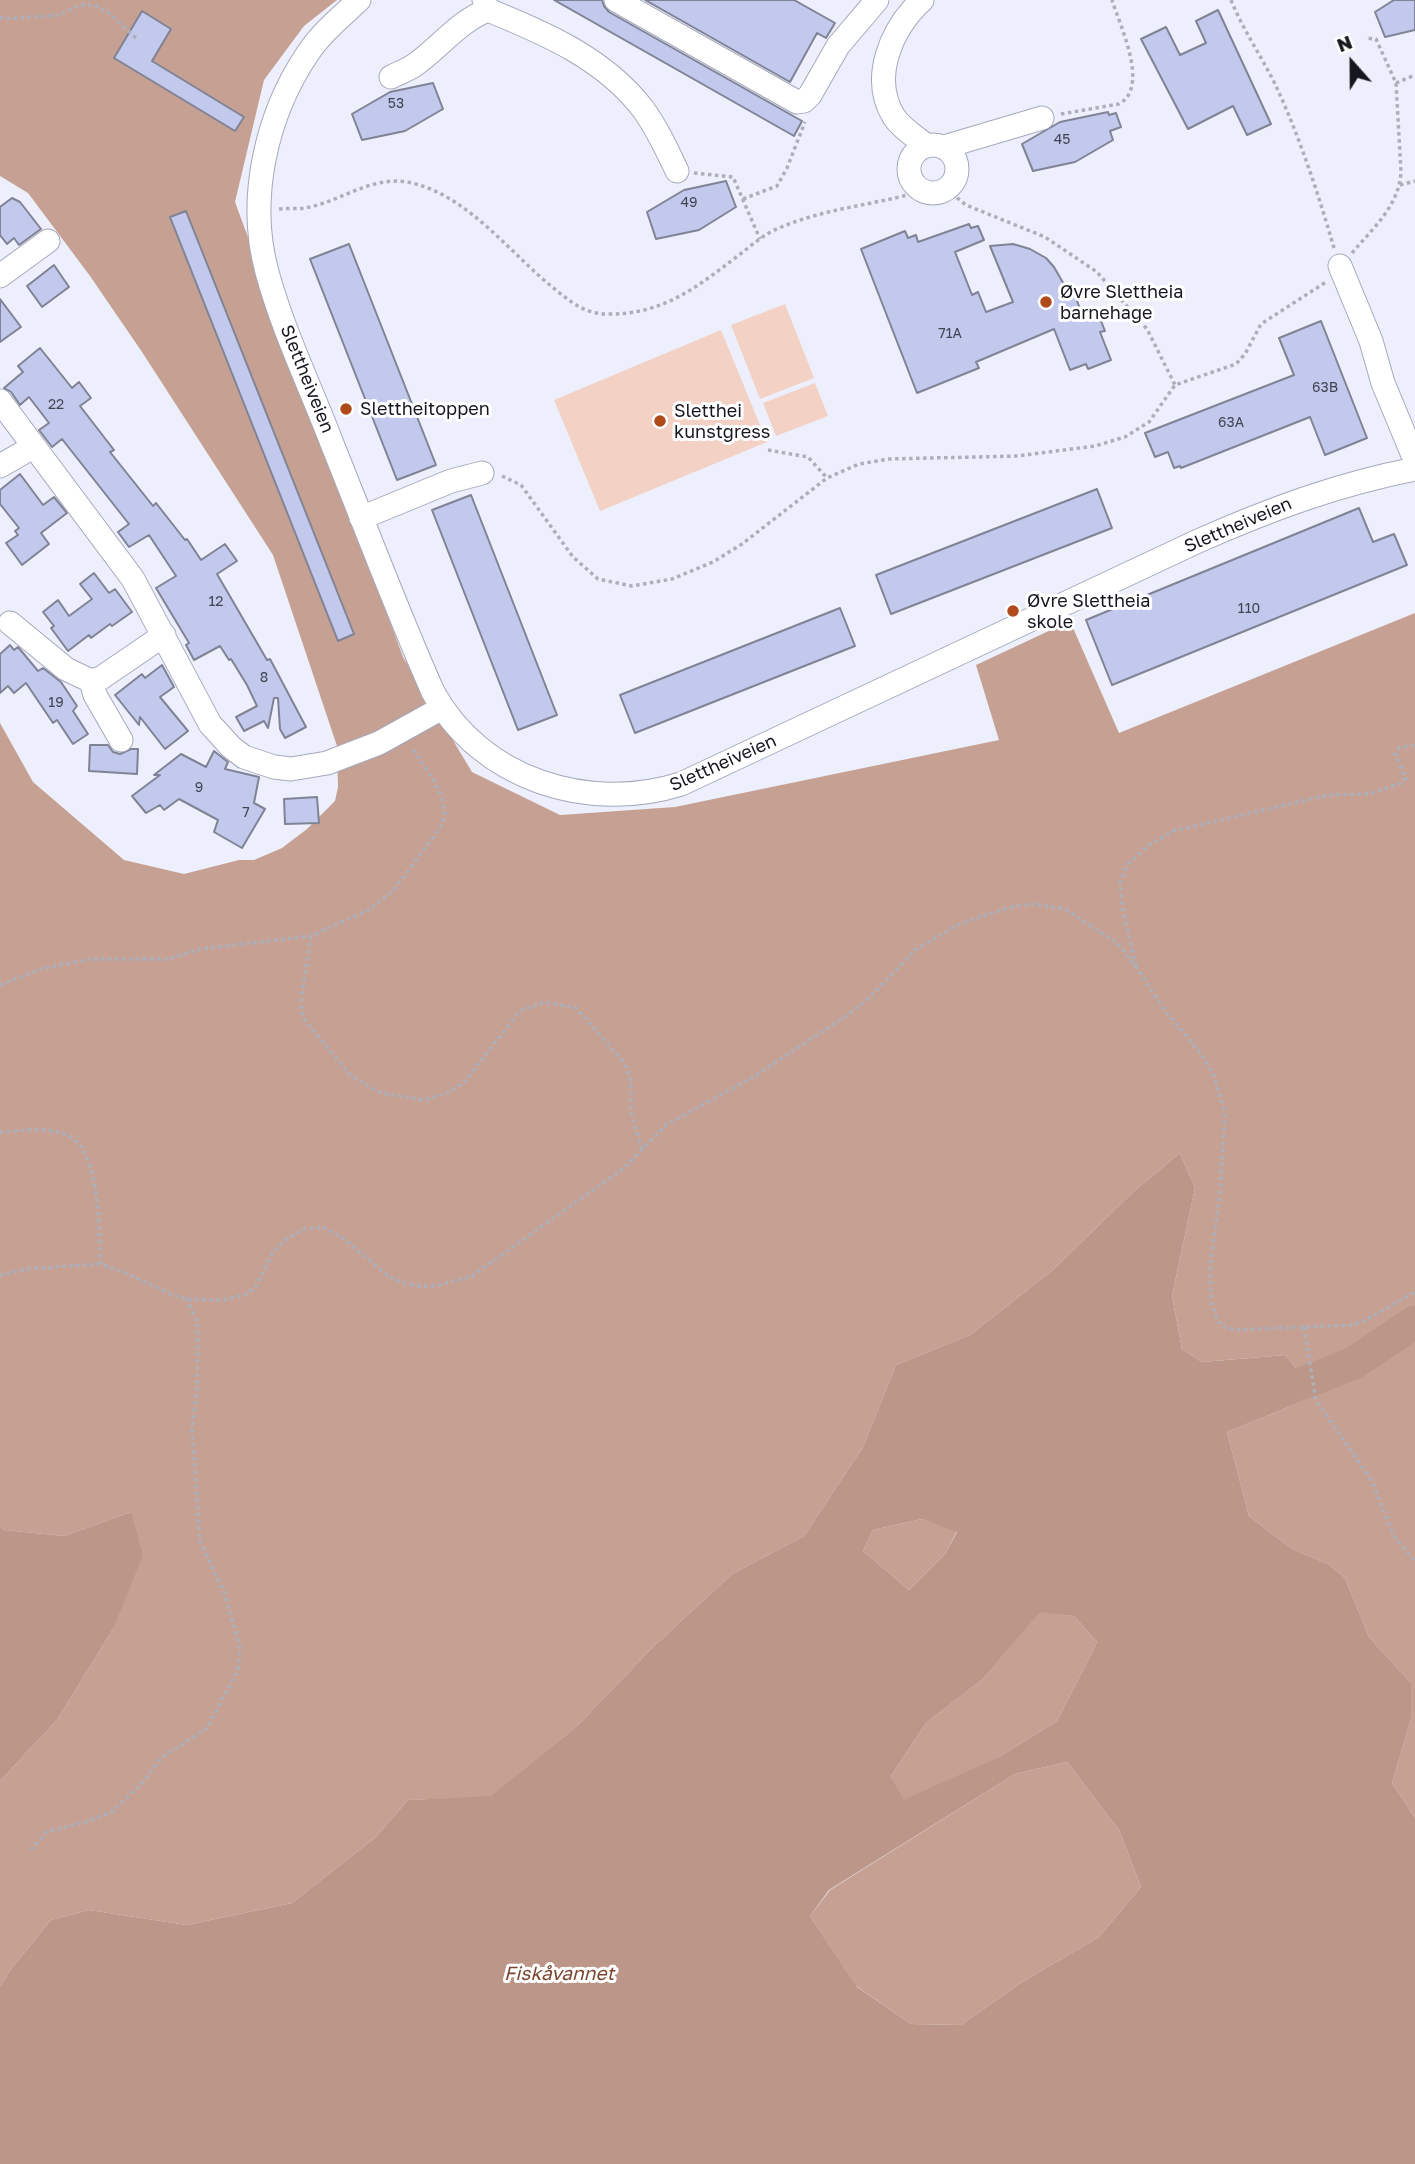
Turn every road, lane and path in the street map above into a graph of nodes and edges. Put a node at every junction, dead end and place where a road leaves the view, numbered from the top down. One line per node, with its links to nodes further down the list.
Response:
1 (359, 0): 23 (street, Slettheiveien)
2 (616, 0): 14 (street)
3 (877, 0): 14 (street)
4 (922, 0): 16 (street)
5 (1112, 0): 15 (path)
6 (1231, 0): 26 (path)
7 (486, 5): 12 (street); 17 (street)
8 (0, 17): 9 (path)
9 (136, 38)
10 (1365, 38): 13 (path)
11 (1415, 75): 13 (path)
12 (391, 77)
13 (1396, 83): 19 (path)
14 (804, 102): 22 (path)
15 (1053, 116): 16 (street)
16 (935, 147): 20 (street); 21 (street)
17 (677, 171): 22 (path)
18 (1415, 181): 19 (path)
19 (1400, 185): 26 (path)
20 (946, 189): 21 (street); 28 (path)
21 (922, 191): 24 (path)
22 (743, 199): 24 (path)
23 (260, 208): 24 (path); 37 (street, Slettheiveien)
24 (760, 239)
25 (48, 242): 27 (street)
26 (1340, 267): 28 (path); 32 (street)
27 (0, 276)
28 (1175, 385): 36 (path)
29 (0, 401): 30 (street)
30 (33, 447): 33 (street); 39 (street)
31 (768, 450): 36 (path)
32 (1415, 460)
33 (0, 466)
34 (1415, 469): 41 (street, Slettheiveien)
35 (482, 473): 36 (path); 37 (street)
36 (827, 478)
37 (361, 518): 41 (street, Slettheiveien)
38 (10, 623): 40 (street)
39 (164, 635): 40 (street); 42 (street)
40 (91, 681): 43 (street)
41 (442, 708): 42 (street)
42 (401, 732): 45 (path)
43 (121, 740)
44 (1415, 745): 46 (path)
45 (311, 936): 47 (path); 49 (path)
46 (1137, 968): 49 (path); 54 (path)
47 (0, 985)
48 (0, 1132): 50 (path)
49 (642, 1149): 53 (path)
50 (100, 1264): 51 (path); 53 (path)
51 (0, 1275)
52 (1415, 1292): 54 (path)
53 (187, 1299): 56 (path)
54 (1304, 1327): 55 (path)
55 (1415, 1562)
56 (31, 1850)

